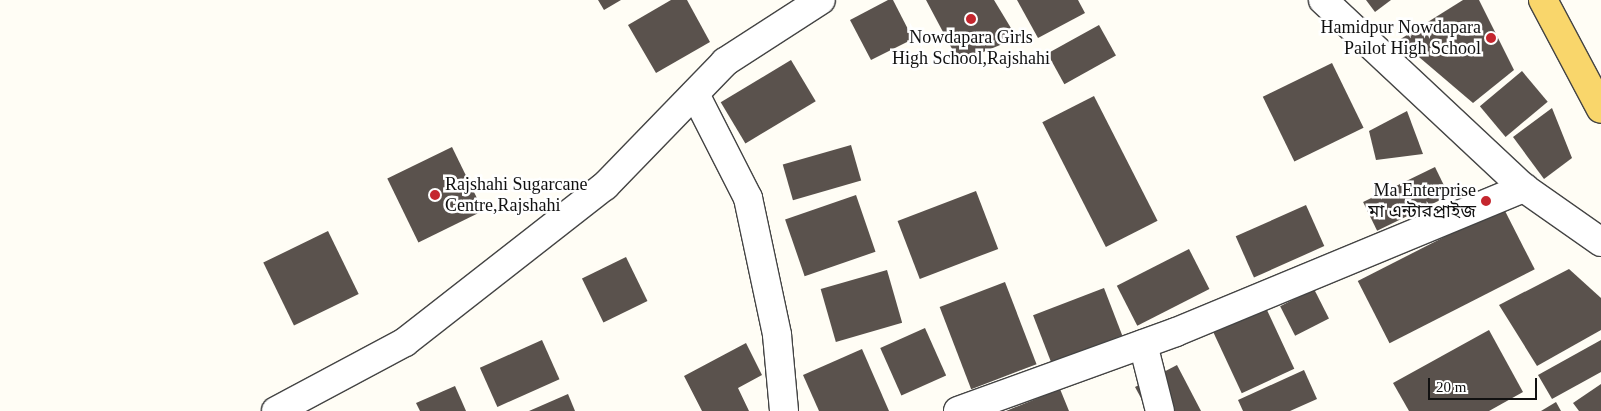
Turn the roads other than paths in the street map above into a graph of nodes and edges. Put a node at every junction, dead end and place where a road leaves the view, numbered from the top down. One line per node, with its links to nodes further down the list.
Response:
1 (821, 0): 4 (street)
2 (1323, 0): 6 (street)
3 (1543, 0): 5 (main road)
4 (695, 94): 9 (street); 10 (street)
5 (1601, 109)
6 (1524, 188): 7 (street); 8 (street)
7 (1601, 242)
8 (1143, 344): 11 (street); 12 (street)
9 (276, 411)
10 (784, 411)
11 (958, 411)
12 (1160, 411)

